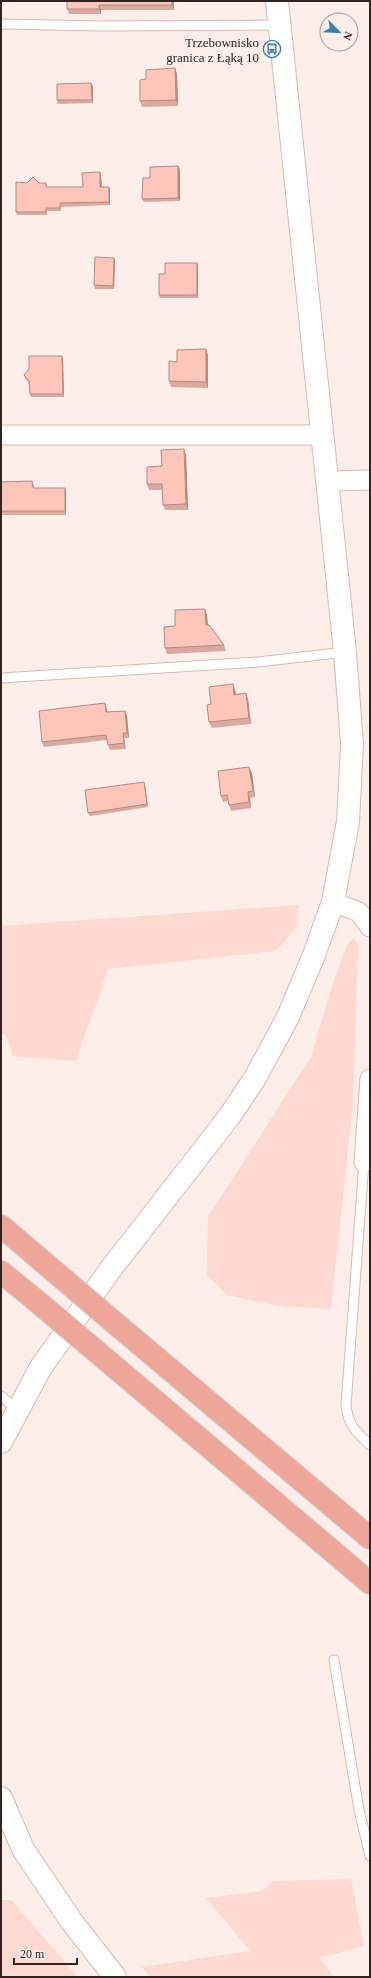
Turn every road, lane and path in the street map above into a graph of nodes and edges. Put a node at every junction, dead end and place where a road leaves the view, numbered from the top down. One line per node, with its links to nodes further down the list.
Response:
1 (277, 1): 3 (street)
2 (1, 24): 3 (lane)
3 (280, 24): 5 (street)
4 (1, 435): 5 (street)
5 (323, 435): 7 (street)
6 (370, 480): 7 (street)
7 (328, 481): 8 (street)
8 (345, 652): 9 (lane); 10 (street)
9 (1, 678)
10 (333, 902): 11 (street); 17 (street)
11 (370, 927)
12 (370, 1079): 13 (street)
13 (364, 1162): 19 (lane)
14 (1, 1226): 20 (main road, bridge)
15 (1, 1272): 21 (main road, bridge)
16 (1, 1396): 17 (lane)
17 (17, 1410): 18 (street)
18 (1, 1442)
19 (370, 1444)
20 (370, 1538)
21 (370, 1583)
22 (334, 1660): 24 (lane)
23 (1, 1798): 25 (street)
24 (370, 1856)
25 (115, 1977)

